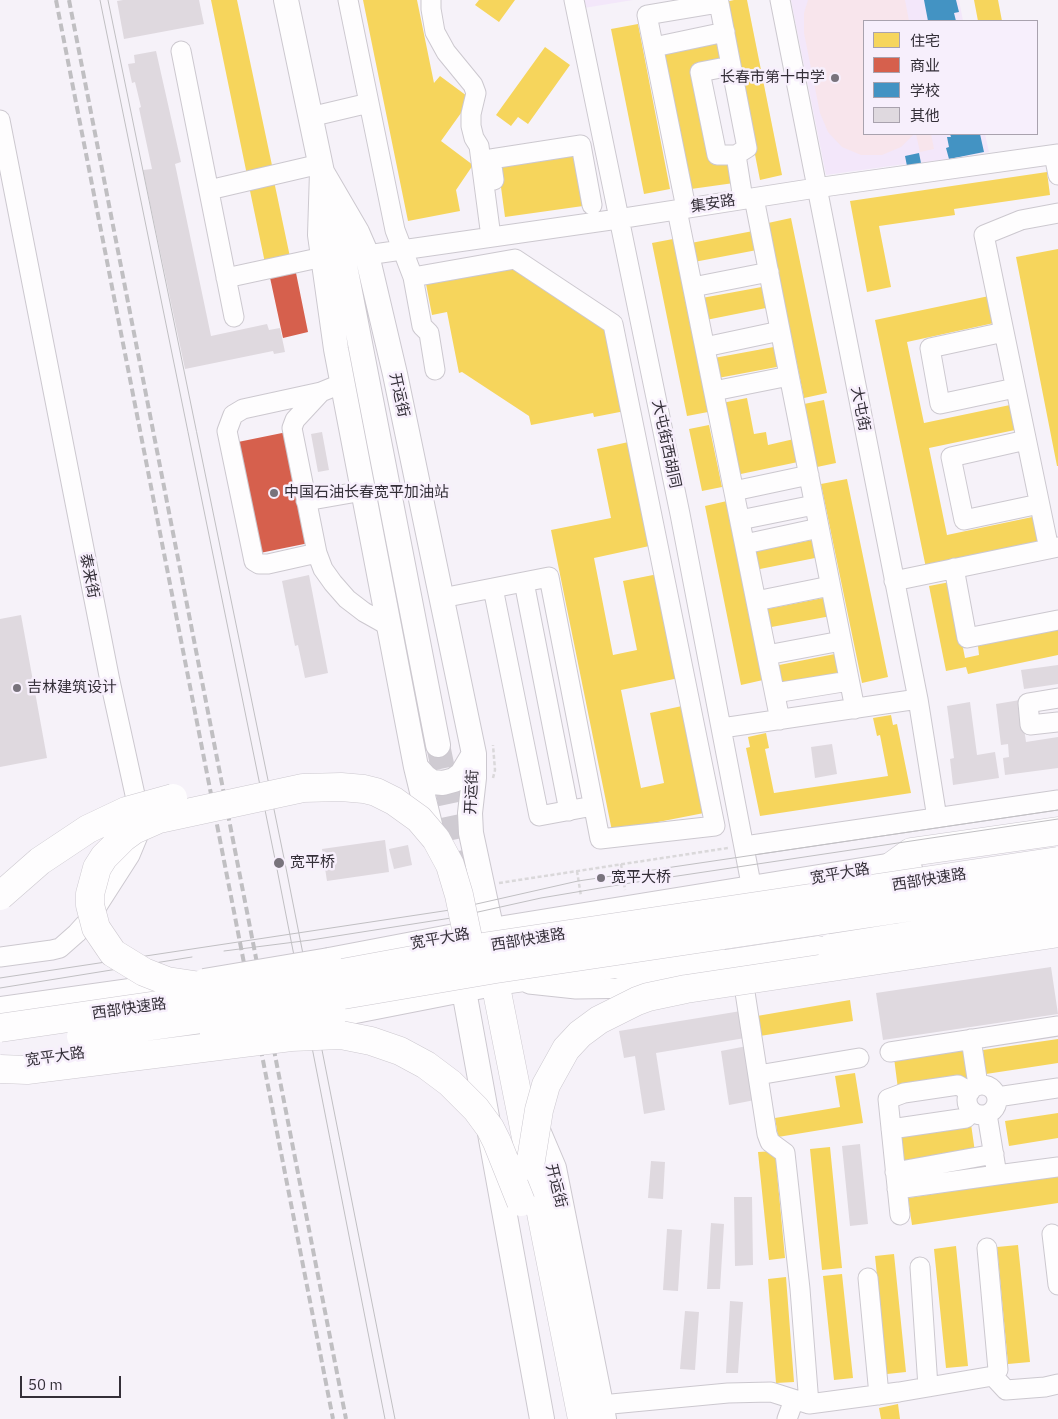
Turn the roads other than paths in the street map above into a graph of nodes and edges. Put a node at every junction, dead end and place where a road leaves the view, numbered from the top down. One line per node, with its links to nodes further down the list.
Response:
1 (286, 0): 11 (main road, 开运街)
2 (348, 0): 10 (street)
3 (431, 0): 24 (street)
4 (574, 0): 23 (street, 大屯街西胡同)
5 (780, 0): 17 (street, 大屯街)
6 (725, 32): 7 (street); 7 (street); 9 (street)
7 (654, 47): 21 (street)
8 (181, 51): 18 (street)
9 (731, 66): 13 (street); 13 (street)
10 (369, 103): 11 (street); 25 (street)
11 (310, 117): 15 (main road, 开运街)
12 (0, 120): 92 (street, 泰来街)
13 (736, 155): 19 (street)
14 (1056, 155): 16 (street); 17 (street, 集安路)
15 (321, 168): 18 (street); 26 (main road, 开运街); 27 (main road, 开运街); 73 (main road, 开运街)
16 (1058, 175)
17 (816, 188): 19 (street, 集安路); 55 (street, 大屯街)
18 (209, 190): 29 (street)
19 (748, 199): 21 (street, 集安路); 28 (street)
20 (592, 205): 24 (street)
21 (681, 209): 23 (street, 集安路); 31 (street)
22 (1058, 213): 34 (street)
23 (618, 219): 24 (street, 集安路); 72 (street, 大屯街西胡同)
24 (496, 237): 25 (street, 集安路)
25 (403, 250): 26 (street, 集安路); 30 (street)
26 (367, 255): 59 (main road, 开运街)
27 (323, 257): 29 (street); 38 (main road, 开运街)
28 (769, 272): 31 (street); 33 (street)
29 (226, 278): 32 (street)
30 (413, 278): 36 (street); 77 (street)
31 (693, 287): 35 (street)
32 (234, 317)
33 (780, 331): 35 (street); 37 (street)
34 (1004, 332): 39 (street); 39 (street)
35 (705, 347): 41 (street)
36 (435, 370)
37 (789, 376): 41 (street); 43 (street)
38 (342, 383): 40 (street); 44 (main road, 开运街)
39 (1016, 388): 42 (street)
40 (321, 392): 46 (street); 53 (street)
41 (714, 392): 45 (street)
42 (1026, 440): 47 (street); 47 (street)
43 (808, 475): 45 (street); 48 (street)
44 (363, 491): 46 (street); 62 (main road, 开运街)
45 (734, 491): 49 (street)
46 (306, 501): 53 (street)
47 (1040, 504): 52 (street)
48 (814, 505): 49 (street); 50 (street)
49 (740, 520): 51 (street)
50 (819, 528): 51 (street); 57 (street)
51 (745, 544): 60 (street)
52 (1053, 548): 54 (street)
53 (317, 553): 62 (street)
54 (954, 568): 55 (street); 61 (street)
55 (894, 580): 68 (street, 大屯街)
56 (524, 582): 58 (street); 77 (street); 78 (street)
57 (830, 586): 60 (street); 63 (street)
58 (493, 588): 59 (street); 78 (street)
59 (442, 598): 74 (main road, 开运街)
60 (756, 601): 64 (street)
61 (1058, 620)
62 (389, 626): 75 (main road, 开运街)
63 (841, 641): 64 (street); 65 (street)
64 (767, 655): 66 (street)
65 (849, 681): 66 (street); 69 (street)
66 (775, 694): 70 (street)
67 (1058, 698): 71 (street)
68 (918, 699): 69 (street); 79 (street, 大屯街)
69 (855, 709): 70 (street)
70 (780, 720): 72 (street)
71 (1058, 722)
72 (722, 728): 81 (street, 大屯街西胡同)
73 (438, 745)
74 (484, 750): 75 (main road); 89 (main road, 开运街)
75 (416, 767): 91 (main road, 开运街)
76 (1058, 800): 79 (street)
77 (593, 806): 78 (street)
78 (569, 811)
79 (937, 818): 81 (street)
80 (1055, 838): 83 (highway)
81 (745, 846): 85 (street, 大屯街西胡同)
82 (1058, 861): 96 (highway, 西部快速路, bridge)
83 (893, 865): 85 (main road, 宽平大路)
84 (1058, 885): 102 (highway, 西部快速路, bridge)
85 (752, 889): 89 (main road, 宽平大路)
86 (0, 896): 116 (highway, bridge)
87 (1058, 905): 93 (main road, 宽平大路); 94 (street)
88 (1058, 912): 93 (highway, bridge)
89 (491, 930): 91 (main road, 宽平大路); 95 (main road, 开运街)
90 (1058, 933): 116 (highway, bridge)
91 (454, 936): 97 (main road, 开运街); 98 (main road, 宽平大路, bridge)
92 (0, 957)
93 (620, 965): 95 (main road, 宽平大路)
94 (742, 972): 95 (street); 106 (street)
95 (503, 982): 97 (main road, 宽平大路); 128 (main road, 开运街)
96 (265, 988): 100 (highway, 西部快速路, bridge); 116 (highway, bridge)
97 (464, 989): 105 (main road, 宽平大路, bridge); 129 (main road, 开运街)
98 (0, 1009)
99 (1058, 1026): 101 (street)
100 (0, 1028)
101 (971, 1039): 103 (street); 107 (street)
102 (0, 1047)
103 (890, 1052)
104 (859, 1058): 106 (street)
105 (0, 1067): 116 (highway, bridge)
106 (758, 1075): 127 (street)
107 (974, 1088): 109 (street); 110 (street); 111 (street)
108 (1058, 1088): 109 (street)
109 (997, 1097): 110 (street)
110 (980, 1113): 111 (street); 112 (street)
111 (891, 1129): 115 (street)
112 (994, 1154): 114 (street); 115 (street)
113 (1058, 1167): 114 (street)
114 (997, 1175): 115 (street)
115 (896, 1180): 117 (street)
116 (525, 1184): 128 (highway); 130 (highway); 131 (main road, 开运街)
117 (900, 1215)
118 (1052, 1234): 122 (street)
119 (987, 1248): 123 (street)
120 (920, 1267): 125 (street)
121 (868, 1278): 126 (street)
122 (1058, 1285)
123 (993, 1376): 124 (street); 125 (street)
124 (1058, 1384)
125 (928, 1387): 126 (street)
126 (879, 1395): 127 (street)
127 (802, 1402): 128 (street); 132 (street)
128 (596, 1414)
129 (542, 1419)
130 (565, 1419)
131 (571, 1419)
132 (787, 1419)

